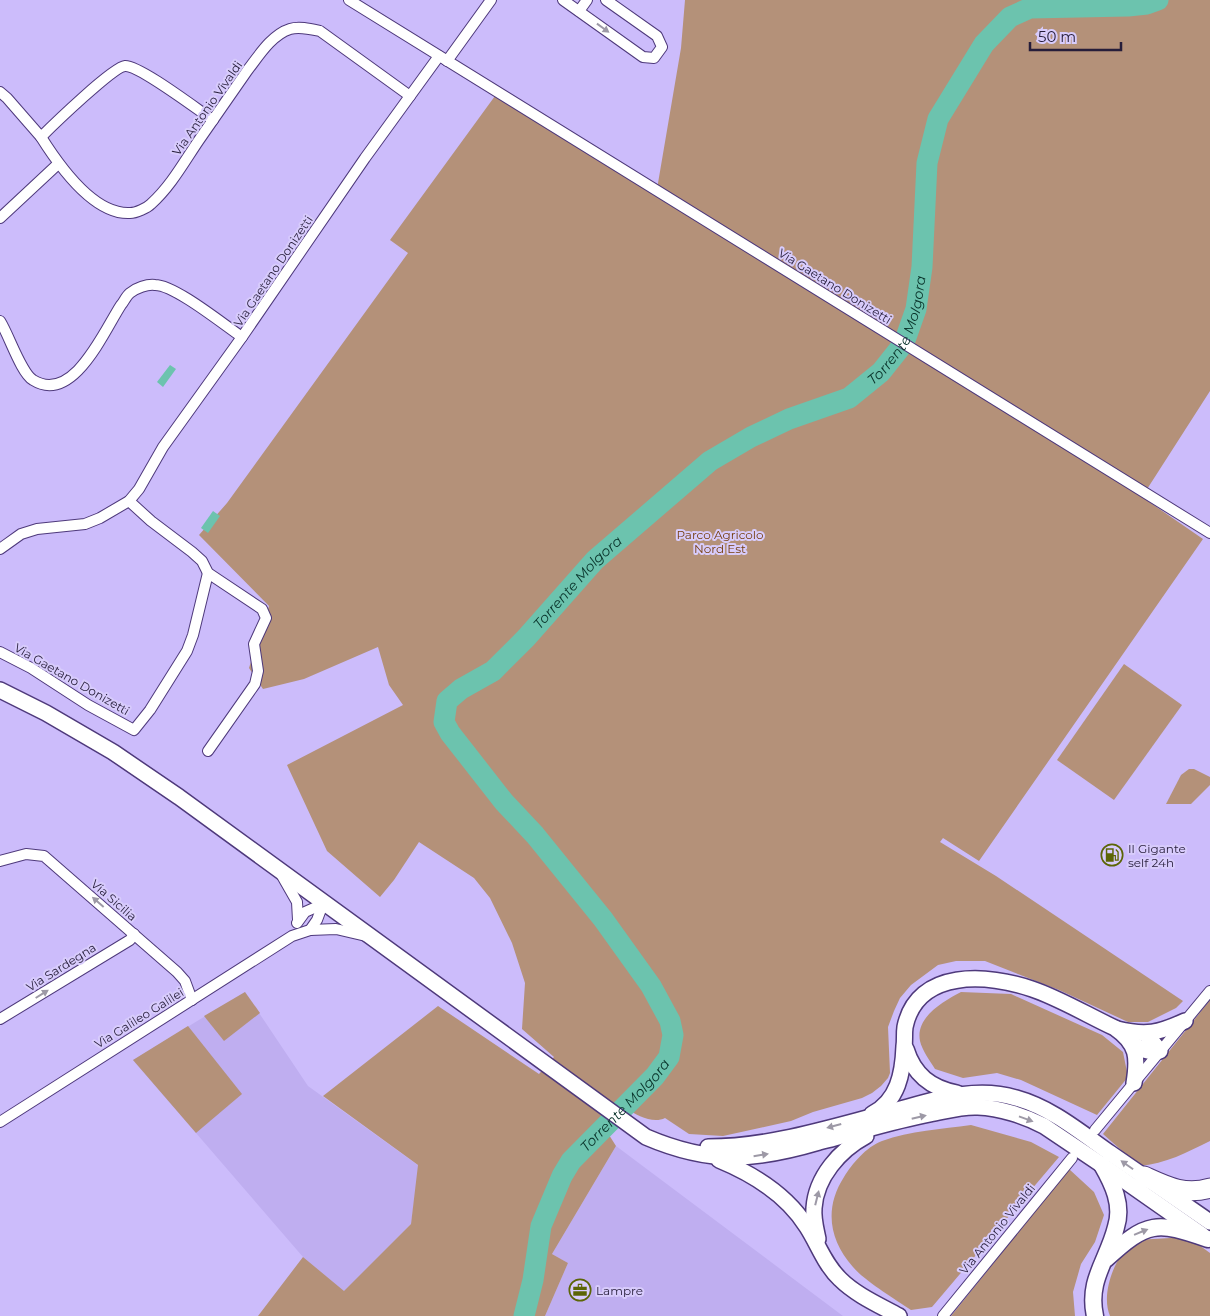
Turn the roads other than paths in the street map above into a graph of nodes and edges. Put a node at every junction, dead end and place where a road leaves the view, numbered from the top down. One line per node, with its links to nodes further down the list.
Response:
1 (349, 0): 7 (street)
2 (490, 0): 7 (street)
3 (563, 0): 6 (street)
4 (587, 0): 6 (street)
5 (606, 0): 6 (street, one-way to 5)
6 (579, 11)
7 (443, 58): 9 (street, Via Gaetano Donizetti); 17 (street, Via Gaetano Donizetti)
8 (0, 92): 11 (street, Via Antonio Vivaldi)
9 (410, 96): 10 (street, Via Antonio Vivaldi); 15 (street, Via Gaetano Donizetti)
10 (213, 120): 11 (street); 12 (street, Via Antonio Vivaldi)
11 (41, 137): 12 (street, Via Antonio Vivaldi)
12 (58, 164): 13 (street)
13 (0, 218)
14 (0, 321): 15 (street)
15 (242, 337): 16 (street, Via Gaetano Donizetti)
16 (129, 501): 18 (street, Via Gaetano Donizetti); 19 (street)
17 (1210, 534)
18 (0, 548)
19 (208, 572): 20 (street, Via Gaetano Donizetti); 22 (street)
20 (0, 652)
21 (0, 690): 24 (main road)
22 (208, 751)
23 (0, 861): 28 (street, Via Sicilia, one-way to 23)
24 (279, 871): 25 (main road); 26 (street)
25 (323, 904): 26 (street); 27 (street); 30 (main road)
26 (298, 920): 29 (street)
27 (310, 930): 29 (street, Via Galileo Galilei); 30 (street, Via Galileo Galilei)
28 (134, 934): 32 (street, Via Sicilia); 33 (street, Via Sardegna, one-way to 28)
29 (292, 936): 32 (street, Via Galileo Galilei)
30 (368, 936): 46 (main road)
31 (1210, 991): 34 (street)
32 (192, 1000): 43 (street, Via Galileo Galilei)
33 (0, 1019)
34 (1185, 1021): 36 (main road); 39 (street)
35 (1115, 1028): 36 (main road); 37 (main road); 38 (main road)
36 (1146, 1034): 39 (main road)
37 (1130, 1042): 39 (main road); 40 (main road)
38 (904, 1045): 41 (main road); 42 (main road)
39 (1160, 1051): 40 (street)
40 (1134, 1083): 45 (street)
41 (970, 1099): 42 (main road); 44 (main road, one-way to 41); 49 (main road, one-way to 49); 50 (main road, one-way to 41)
42 (863, 1119): 46 (main road, one-way to 46)
43 (0, 1122)
44 (888, 1124): 47 (main road, one-way to 44); 54 (main road, one-way to 44)
45 (1095, 1130)
46 (646, 1136): 47 (main road)
47 (710, 1156): 54 (main road)
48 (1072, 1158): 59 (street, Via Antonio Vivaldi)
49 (1102, 1165): 53 (main road); 55 (main road)
50 (1144, 1176): 51 (highway); 52 (main road)
51 (1210, 1188)
52 (1210, 1222)
53 (1209, 1240): 55 (main road, one-way to 53)
54 (819, 1246): 56 (main road)
55 (1103, 1262): 60 (main road)
56 (859, 1294): 57 (main road); 58 (main road)
57 (881, 1316)
58 (898, 1316)
59 (943, 1316)
60 (1095, 1316)

